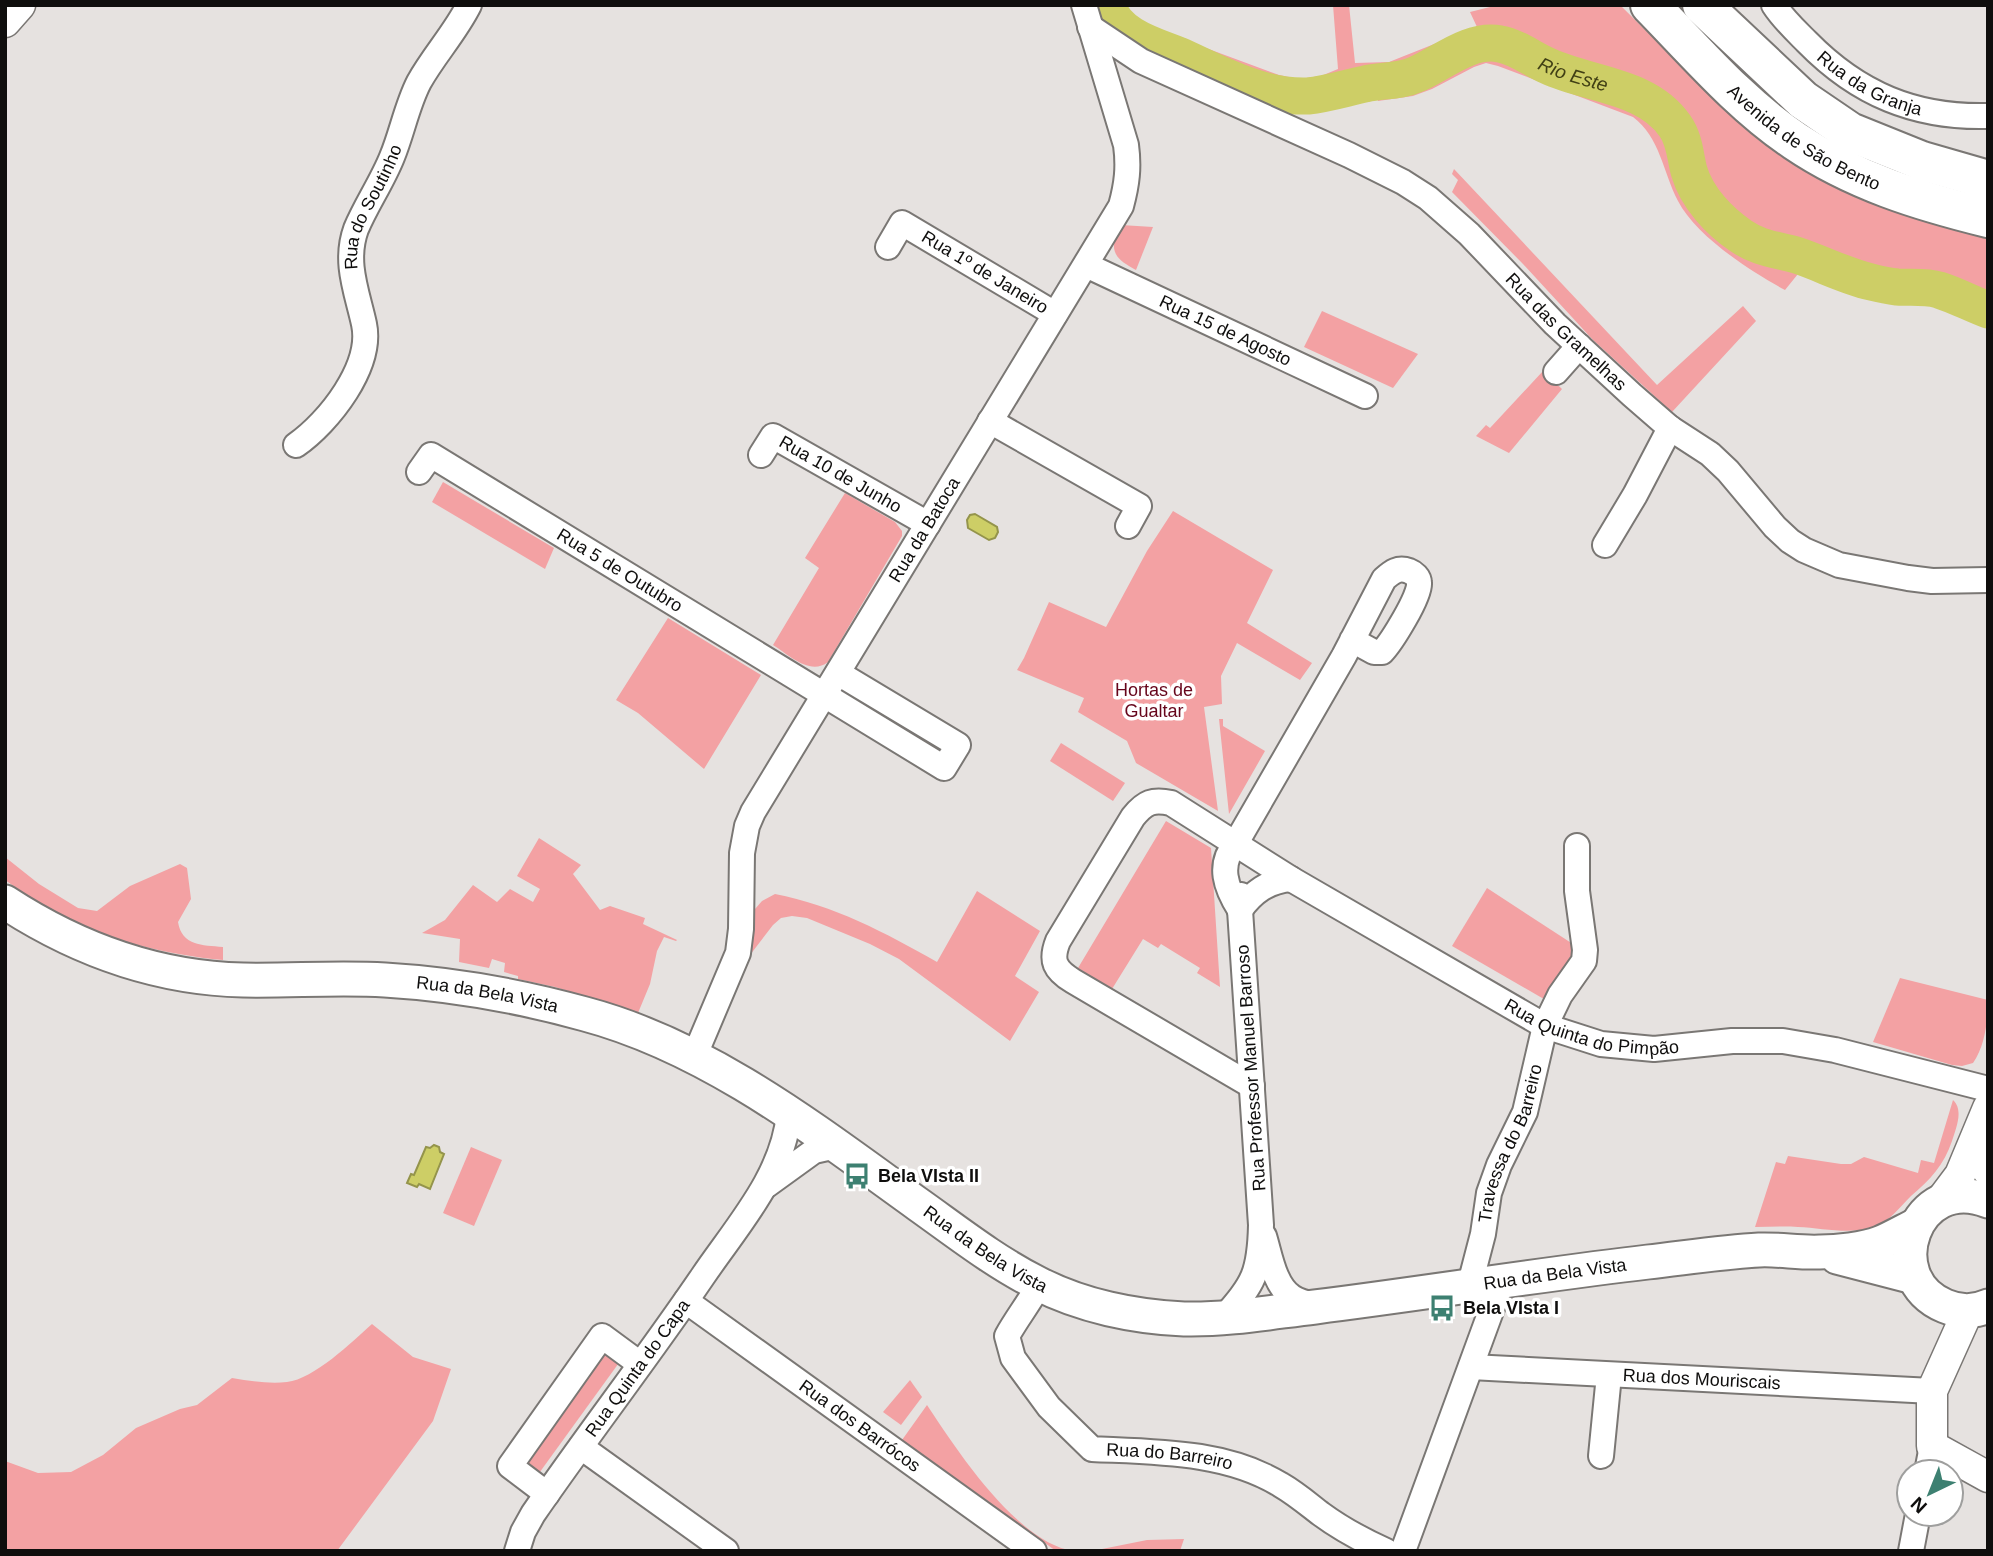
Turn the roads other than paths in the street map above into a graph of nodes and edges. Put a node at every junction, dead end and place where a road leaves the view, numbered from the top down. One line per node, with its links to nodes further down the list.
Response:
1 (20, 5): 7 (street)
2 (469, 5): 21 (street, Rua do Soutinho)
3 (1650, 5): 12 (main road, Avenida de São Bento)
4 (1702, 5): 11 (main road, Avenida de São Bento)
5 (1774, 5): 10 (street, Rua da Granja)
6 (1087, 16): 8 (street, Rua das Gramelhas); 9 (street, Rua da Batoca)
7 (5, 22)
8 (1141, 61): 9 (street); 16 (street, Rua das Gramelhas)
9 (1107, 78): 14 (street, Rua da Batoca)
10 (1988, 116)
11 (1988, 180)
12 (1988, 218)
13 (888, 247): 15 (street, Rua 1º de Janeiro)
14 (1086, 265): 15 (street, Rua da Batoca); 18 (street, Rua 15 de Agosto)
15 (1055, 314): 19 (street, Rua da Batoca)
16 (1579, 346): 17 (street); 20 (street, Rua das Gramelhas)
17 (1556, 372)
18 (1365, 396)
19 (990, 422): 24 (street, Rua da Batoca); 25 (street)
20 (1670, 428): 26 (street); 27 (street, Rua das Gramelhas)
21 (296, 445)
22 (761, 456): 24 (street, Rua 10 de Junho)
23 (419, 472): 30 (street, Rua 5 de Outubro)
24 (928, 524): 29 (street, Rua da Batoca)
25 (1128, 526)
26 (1605, 545)
27 (1988, 580)
28 (1352, 640): 31 (street)
29 (838, 673): 30 (street, Rua da Batoca); 30 (street)
30 (825, 695): 37 (street, Rua da Batoca)
31 (1236, 843): 33 (street, Rua Quinta do Pimpão); 35 (street, Rua Professor Manuel Barroso); 38 (street, Rua Quinta do Pimpão)
32 (1577, 846): 36 (street, Travessa do Barreiro)
33 (1291, 878): 35 (street); 36 (street, Rua Quinta do Pimpão)
34 (5, 902): 37 (main road, Rua da Bela Vista)
35 (1240, 910): 38 (street, Rua Professor Manuel Barroso)
36 (1545, 1026): 39 (street, Rua Quinta do Pimpão); 51 (street, Travessa do Barreiro)
37 (694, 1057): 41 (main road, Rua da Bela Vista)
38 (1252, 1086): 48 (street, Rua Professor Manuel Barroso)
39 (1988, 1089)
40 (1988, 1109): 43 (street); 45 (street)
41 (789, 1114): 42 (main road, Rua da Bela Vista); 44 (street)
42 (836, 1146): 44 (street); 52 (main road, Rua da Bela Vista)
43 (1988, 1171)
44 (764, 1188): 53 (street, Rua Quinta do Capa)
45 (1942, 1199): 46 (main road); 47 (main road, Rua da Bela Vista)
46 (1988, 1201)
47 (1916, 1225): 49 (main road, Rua da Bela Vista); 50 (main road)
48 (1261, 1226): 55 (street); 57 (street)
49 (1821, 1252): 50 (main road, Rua da Bela Vista); 51 (main road, Rua da Bela Vista)
50 (1914, 1278): 54 (main road)
51 (1486, 1282): 55 (main road, Rua da Bela Vista); 59 (street)
52 (1039, 1285): 57 (main road, Rua da Bela Vista); 72 (street, Rua do Barreiro)
53 (686, 1301): 58 (street, Rua Quinta do Capa); 71 (street, Rua dos Barrócos)
54 (1936, 1302): 56 (main road); 61 (street)
55 (1320, 1306): 57 (main road, Rua da Bela Vista)
56 (1982, 1308): 61 (street)
57 (1223, 1318)
58 (640, 1364): 62 (street, Rua Quinta do Capa); 67 (street)
59 (1471, 1367): 60 (street, Rua dos Mouriscais); 73 (street)
60 (1609, 1375): 61 (street, Rua dos Mouriscais); 63 (street)
61 (1935, 1385): 64 (street)
62 (581, 1447): 67 (street, Rua Quinta do Capa); 70 (street)
63 (1601, 1456)
64 (1930, 1458)
65 (1965, 1470): 66 (street)
66 (1988, 1477)
67 (547, 1494): 69 (street, Rua Quinta do Capa)
68 (1915, 1528): 74 (street)
69 (517, 1551)
70 (726, 1551)
71 (1034, 1551)
72 (1387, 1551)
73 (1403, 1551)
74 (1911, 1551)

